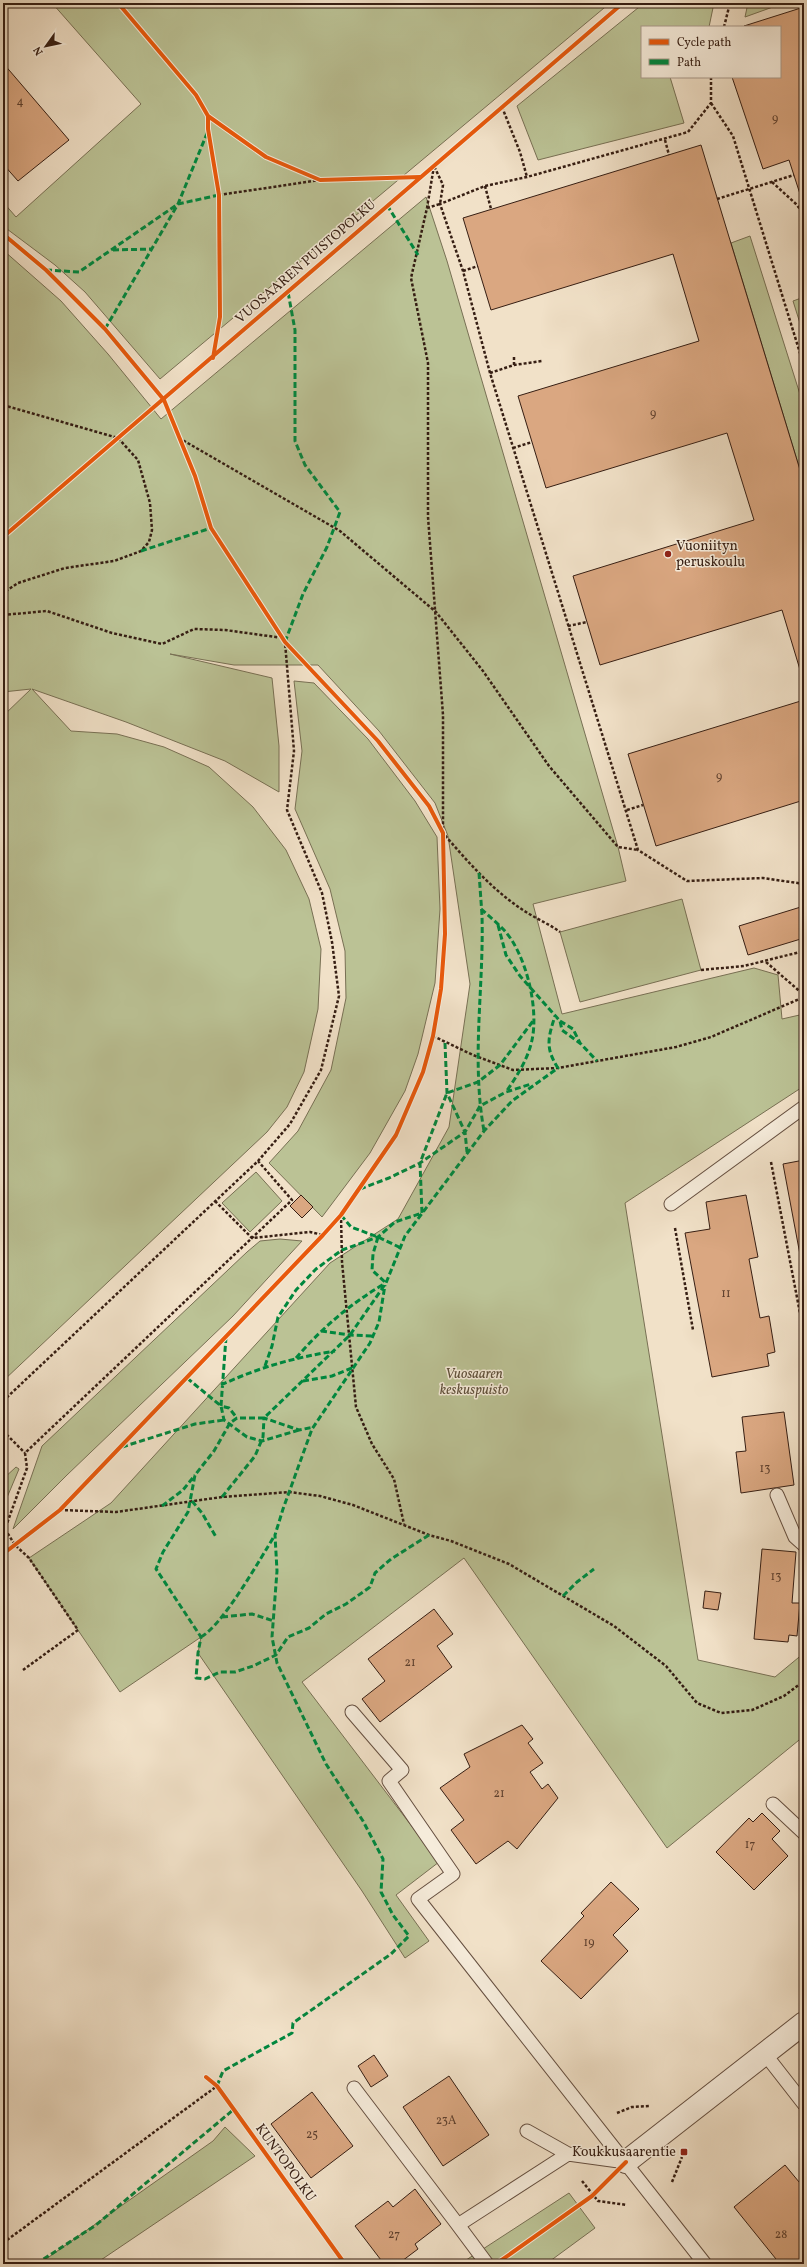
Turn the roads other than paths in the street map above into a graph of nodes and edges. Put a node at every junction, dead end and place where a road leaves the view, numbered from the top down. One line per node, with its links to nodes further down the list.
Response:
1 (804, 1108): 2 (lane)
2 (671, 1204)
3 (776, 1495): 4 (lane)
4 (804, 1545)
5 (352, 1712): 14 (lane)
6 (773, 1804): 7 (lane)
7 (804, 1833)
8 (804, 2023): 9 (street)
9 (765, 2054): 11 (lane); 14 (street)
10 (354, 2088): 15 (lane)
11 (804, 2104)
12 (527, 2131): 13 (lane)
13 (568, 2154): 14 (lane); 15 (lane)
14 (626, 2162): 17 (lane)
15 (458, 2225): 16 (lane)
16 (487, 2264)
17 (705, 2264)

